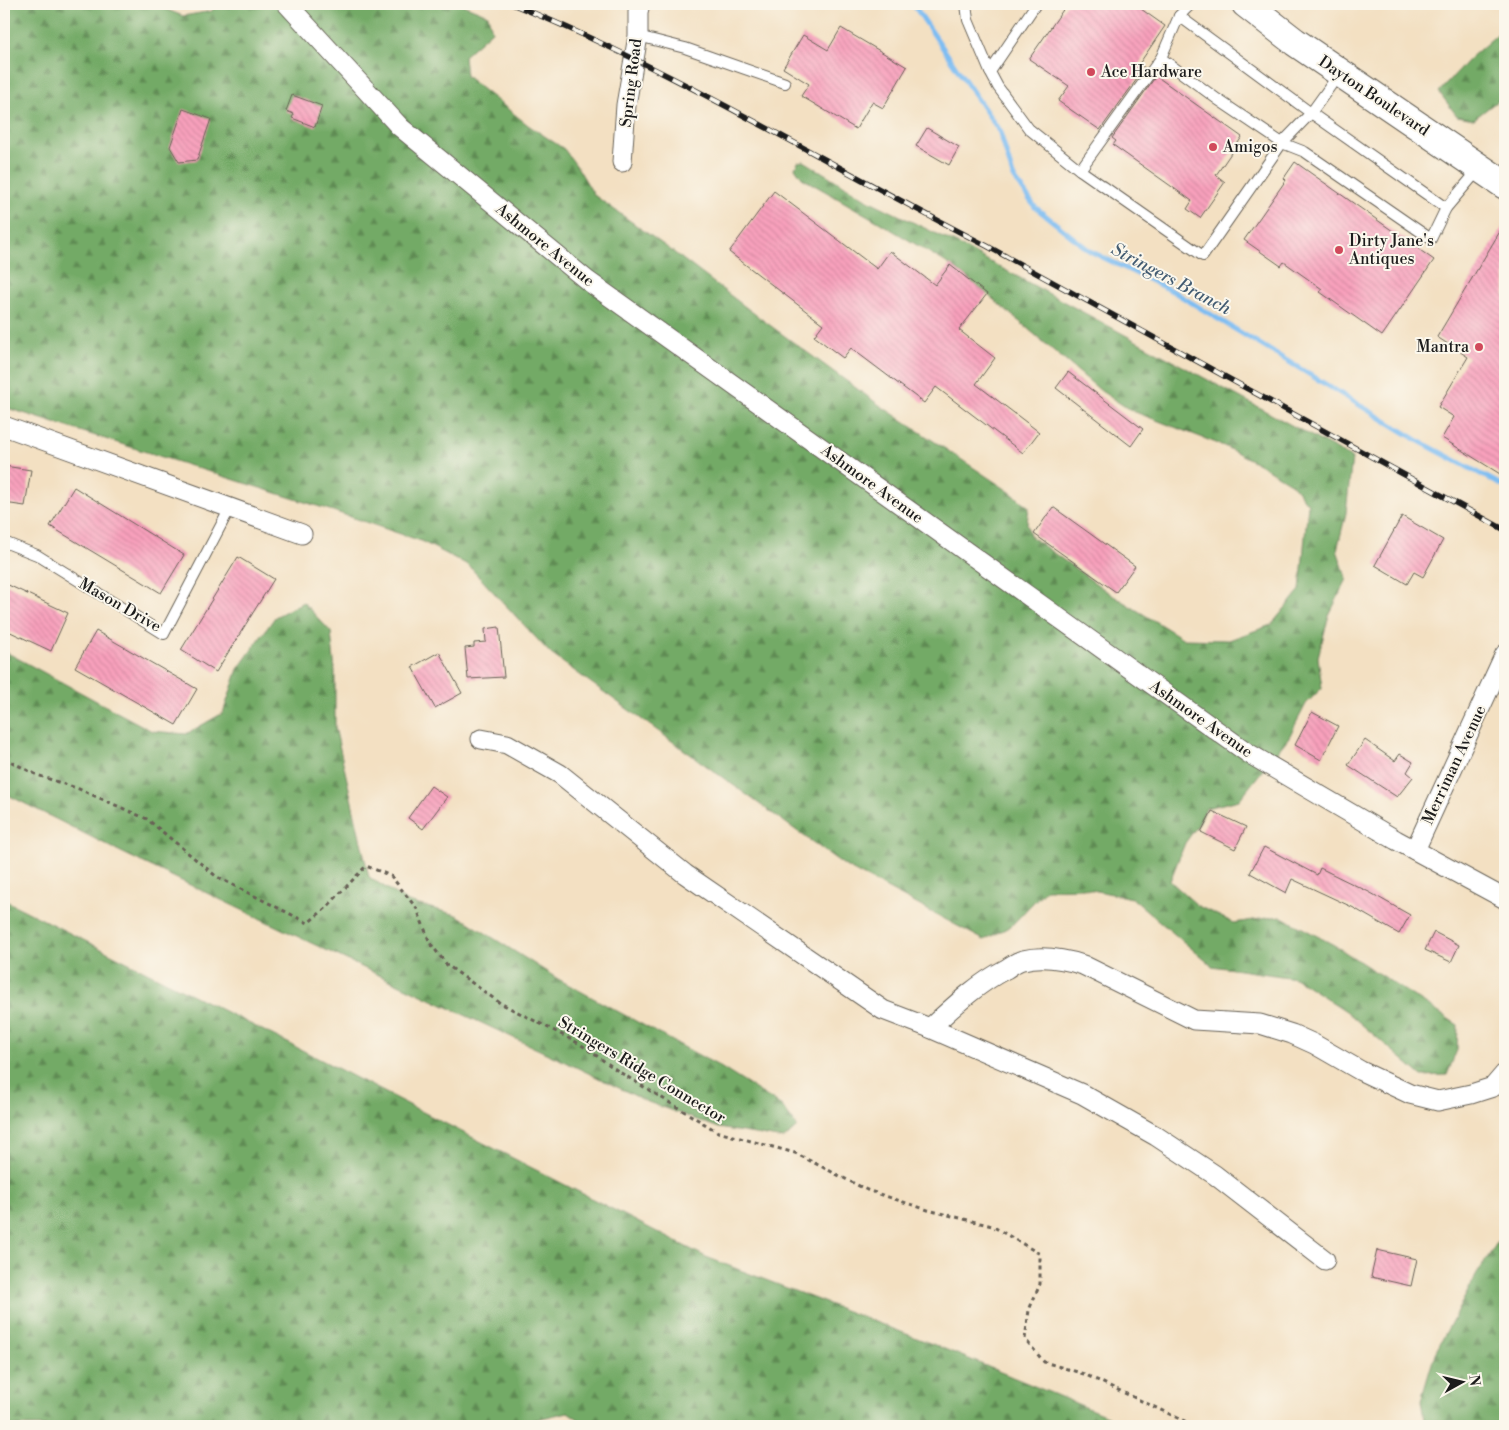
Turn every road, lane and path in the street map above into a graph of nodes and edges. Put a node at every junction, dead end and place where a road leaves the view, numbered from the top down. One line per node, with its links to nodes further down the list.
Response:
1 (287, 4): 27 (street, Ashmore Avenue)
2 (640, 4): 8 (street, Spring Road)
3 (966, 4): 10 (lane)
4 (1036, 4): 10 (lane)
5 (1191, 4): 7 (lane)
6 (1246, 4): 11 (main road, Dayton Boulevard)
7 (1179, 16): 9 (lane); 13 (lane)
8 (638, 36): 12 (lane); 15 (street, Spring Road)
9 (1161, 58): 14 (lane); 17 (lane)
10 (990, 72): 17 (lane)
11 (1340, 73): 13 (lane); 16 (main road, Dayton Boulevard)
12 (785, 83)
13 (1311, 113): 14 (lane); 19 (lane)
14 (1282, 143): 17 (lane); 19 (lane)
15 (622, 162)
16 (1480, 168): 18 (main road, Dayton Boulevard); 19 (lane)
17 (1080, 170)
18 (1505, 185)
19 (1446, 208)
20 (4, 426): 21 (street)
21 (230, 508): 22 (street); 23 (lane, Mason Drive)
22 (302, 534)
23 (4, 542)
24 (1505, 654): 27 (street, Merriman Avenue)
25 (481, 739): 29 (street)
26 (4, 758): 34 (path, Stringers Ridge Connector)
27 (1415, 850): 28 (street, Ashmore Avenue)
28 (1505, 899)
29 (930, 1028): 30 (street); 33 (street)
30 (1505, 1073)
31 (4, 1210): 32 (path)
32 (4, 1244)
33 (1325, 1260)
34 (1195, 1426)

